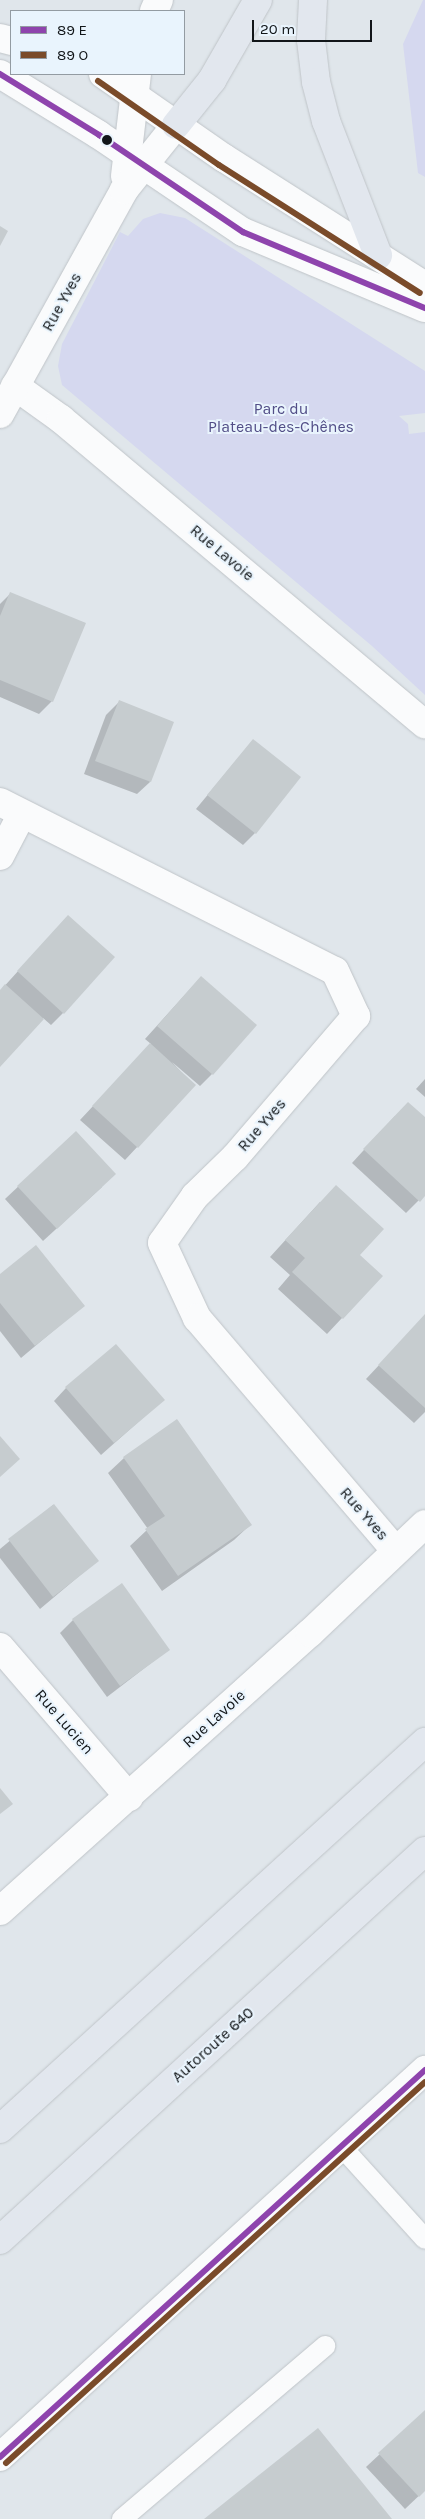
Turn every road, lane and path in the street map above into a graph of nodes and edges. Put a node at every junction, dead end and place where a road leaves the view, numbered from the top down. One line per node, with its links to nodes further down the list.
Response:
1 (258, 0): 6 (highway)
2 (313, 0): 8 (highway)
3 (0, 74): 7 (street)
4 (106, 75): 5 (street)
5 (136, 85): 6 (street); 7 (street, Rue Yves)
6 (176, 125): 7 (street); 8 (street)
7 (135, 160): 10 (street); 11 (street, Rue Yves)
8 (378, 256): 9 (street)
9 (425, 286)
10 (425, 308)
11 (15, 386): 12 (street, Rue Yves); 13 (street, Rue Lavoie)
12 (0, 414)
13 (425, 724)
14 (11, 808): 15 (street, Rue Yves); 17 (street, Rue Yves)
15 (0, 856)
16 (425, 1524): 17 (street, Rue Lavoie)
17 (396, 1551): 20 (street, Rue Lavoie)
18 (0, 1647): 20 (street, Rue Lucien)
19 (425, 1742): 24 (highway)
20 (128, 1797): 22 (street, Rue Lavoie)
21 (425, 1851): 27 (highway, Autoroute 640)
22 (0, 1911)
23 (425, 2070): 25 (street)
24 (0, 2128)
25 (342, 2146): 26 (lane); 29 (street)
26 (425, 2239)
27 (0, 2240)
28 (325, 2346): 30 (lane)
29 (0, 2457)
30 (122, 2519)

